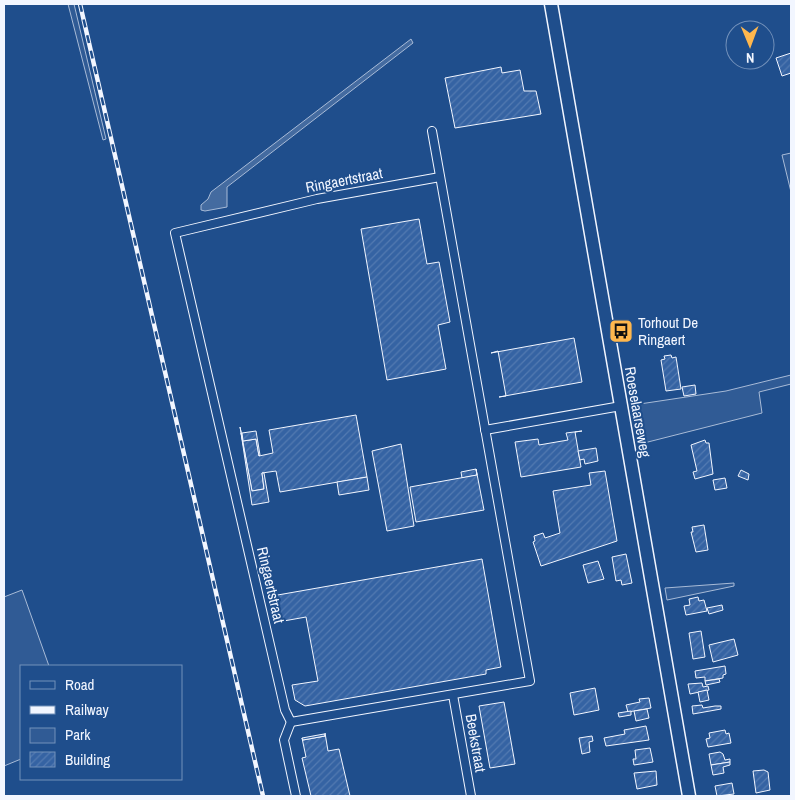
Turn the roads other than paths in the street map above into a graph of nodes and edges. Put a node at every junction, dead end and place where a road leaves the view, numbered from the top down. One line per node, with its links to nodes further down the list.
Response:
1 (551, 4): 4 (main road, Roeselaarseweg)
2 (432, 131): 3 (street)
3 (440, 177): 5 (street); 7 (street, Ringaertstraat)
4 (621, 406): 5 (street); 10 (main road, Roeselaarseweg)
5 (485, 430): 6 (street)
6 (453, 695): 7 (street); 9 (street, Beekstraat)
7 (291, 722): 8 (street)
8 (296, 796)
9 (471, 796)
10 (689, 796)

